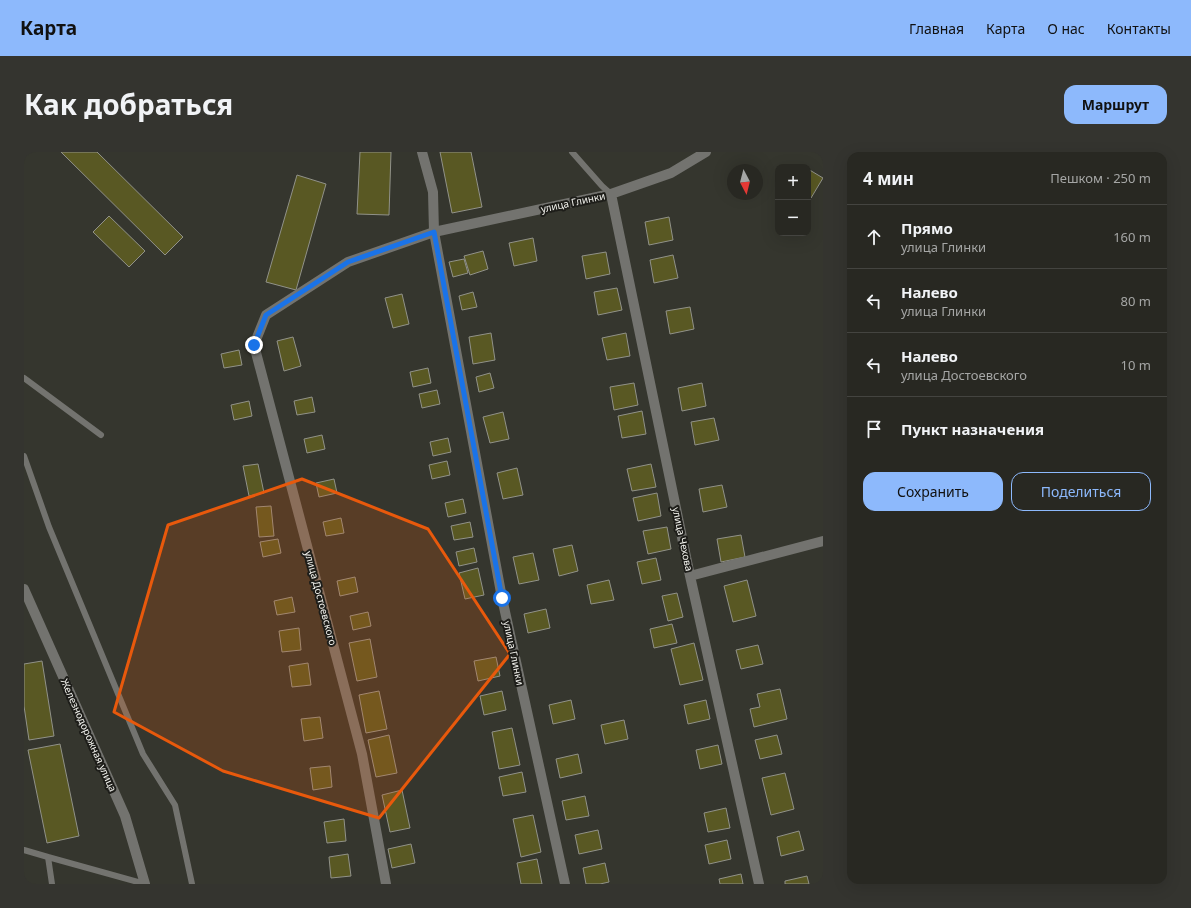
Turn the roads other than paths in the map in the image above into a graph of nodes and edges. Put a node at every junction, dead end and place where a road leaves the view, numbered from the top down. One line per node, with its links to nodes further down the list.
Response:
1 (422, 152): 5 (street, улица Глинки)
2 (572, 152): 4 (lane)
3 (706, 152): 4 (street, улица Глинки)
4 (611, 194): 5 (street, улица Глинки); 11 (street, улица Чехова)
5 (434, 232): 6 (street, улица Глинки); 19 (street, улица Глинки)
6 (266, 315): 18 (street, улица Достоевского)
7 (24, 378): 8 (lane)
8 (101, 435)
9 (24, 456): 17 (lane)
10 (823, 541): 11 (street)
11 (690, 576): 20 (street, улица Чехова)
12 (24, 589): 16 (street, Железнодорожная улица)
13 (24, 850): 14 (lane)
14 (48, 857): 15 (lane); 16 (lane)
15 (52, 884)
16 (145, 884)
17 (192, 884)
18 (386, 884)
19 (565, 884)
20 (758, 884)

